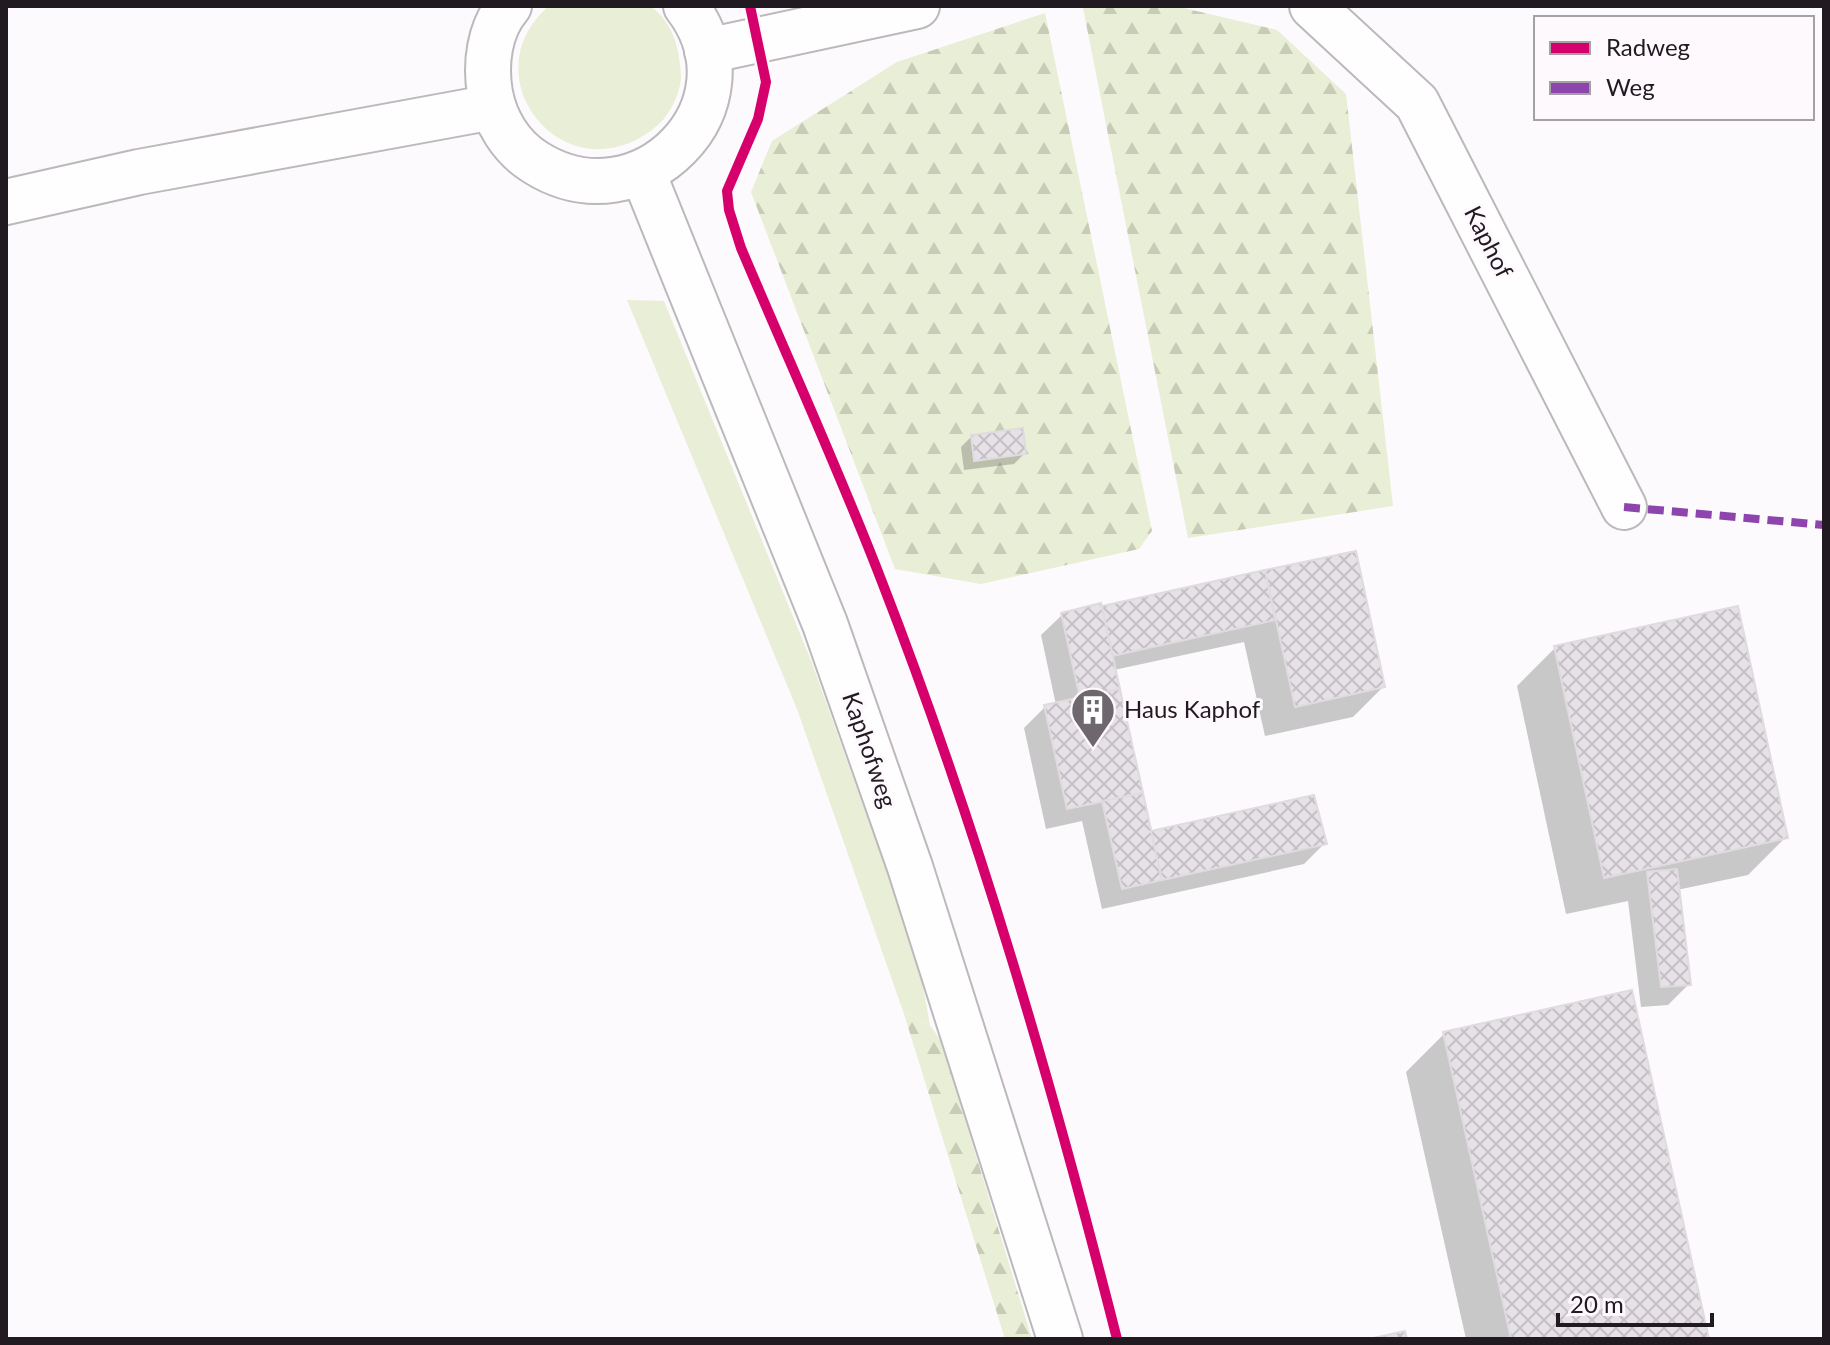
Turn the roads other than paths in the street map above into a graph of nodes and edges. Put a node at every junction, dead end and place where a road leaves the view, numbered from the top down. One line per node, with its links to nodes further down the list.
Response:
1 (509, 6): 6 (main road)
2 (686, 6): 5 (main road)
3 (917, 6): 5 (main road)
4 (1312, 6): 9 (main road, Kaphof)
5 (707, 51): 7 (main road)
6 (493, 107): 7 (main road); 8 (main road)
7 (643, 173): 10 (main road, Kaphofweg)
8 (6, 202)
9 (1624, 507)
10 (1060, 1339)

